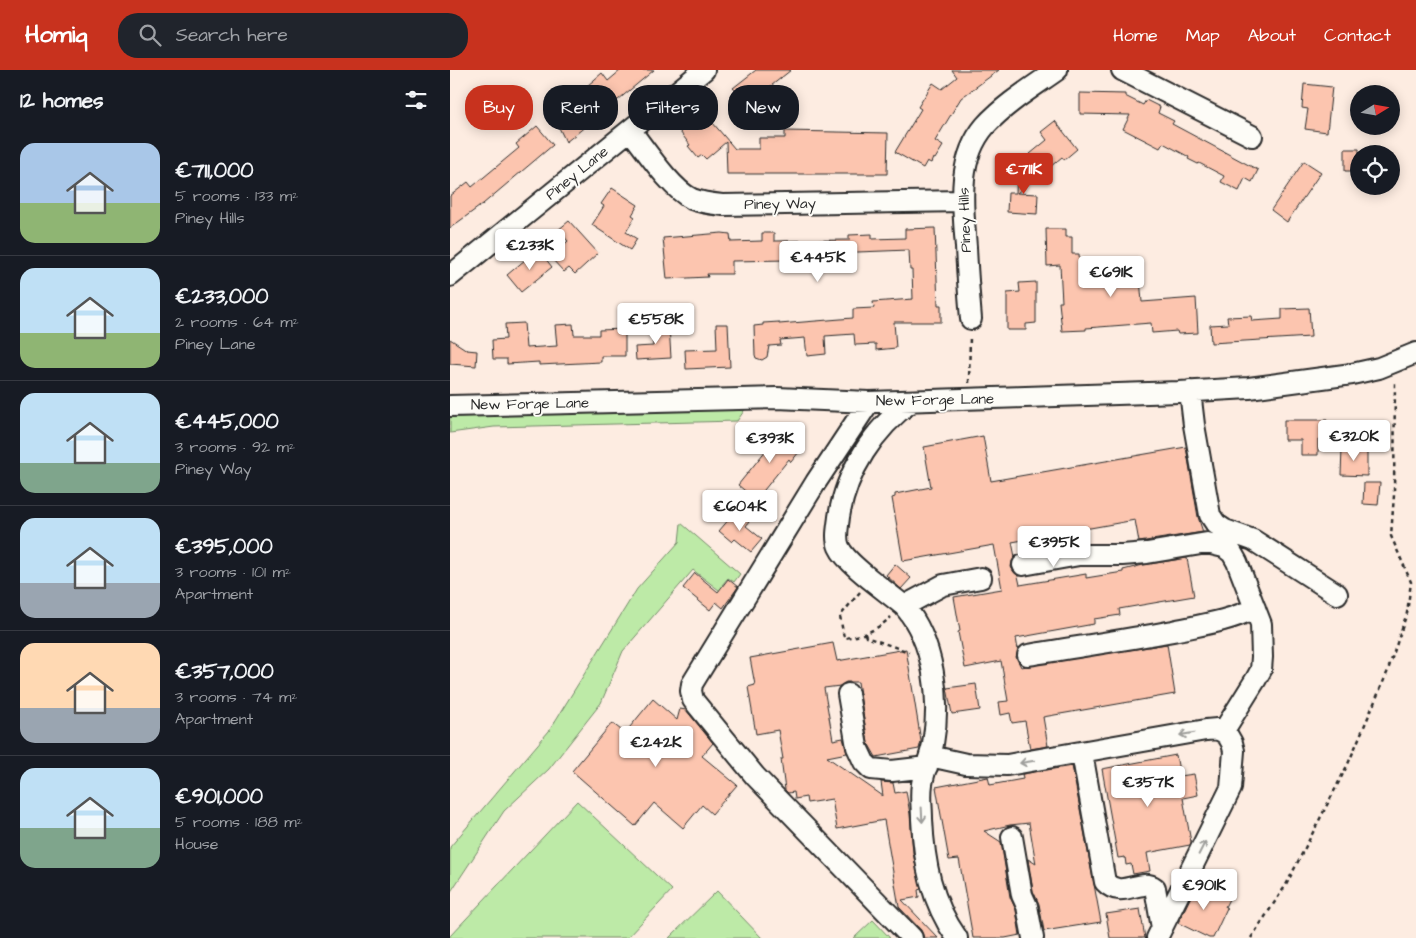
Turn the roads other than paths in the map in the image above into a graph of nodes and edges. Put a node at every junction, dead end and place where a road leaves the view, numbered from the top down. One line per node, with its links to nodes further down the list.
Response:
1 (704, 70): 4 (street, Piney Lane)
2 (1057, 70): 7 (street, Piney Hills)
3 (1122, 70): 6 (street)
4 (686, 85)
5 (630, 130): 7 (street, Piney Way); 8 (street, Piney Lane)
6 (1252, 136)
7 (963, 201): 9 (street, Piney Hills)
8 (450, 276)
9 (971, 319)
10 (1416, 353): 11 (street, New Forge Lane)
11 (1190, 391): 12 (street, New Forge Lane); 17 (street)
12 (912, 401): 13 (street, New Forge Lane); 18 (street)
13 (868, 402): 14 (street, New Forge Lane); 27 (street)
14 (450, 406)
15 (1023, 565): 19 (street)
16 (981, 578): 18 (street)
17 (1337, 594)
18 (904, 606): 24 (street)
19 (1255, 608): 20 (street); 22 (street)
20 (1028, 655)
21 (848, 694): 24 (street)
22 (1223, 732): 23 (street, one-way to 23); 26 (street, one-way to 22)
23 (1082, 752): 24 (street, one-way to 24); 26 (street)
24 (929, 762): 28 (street, one-way to 28)
25 (1012, 837): 29 (street)
26 (1159, 933)
27 (912, 938)
28 (956, 938)
29 (1033, 938)

